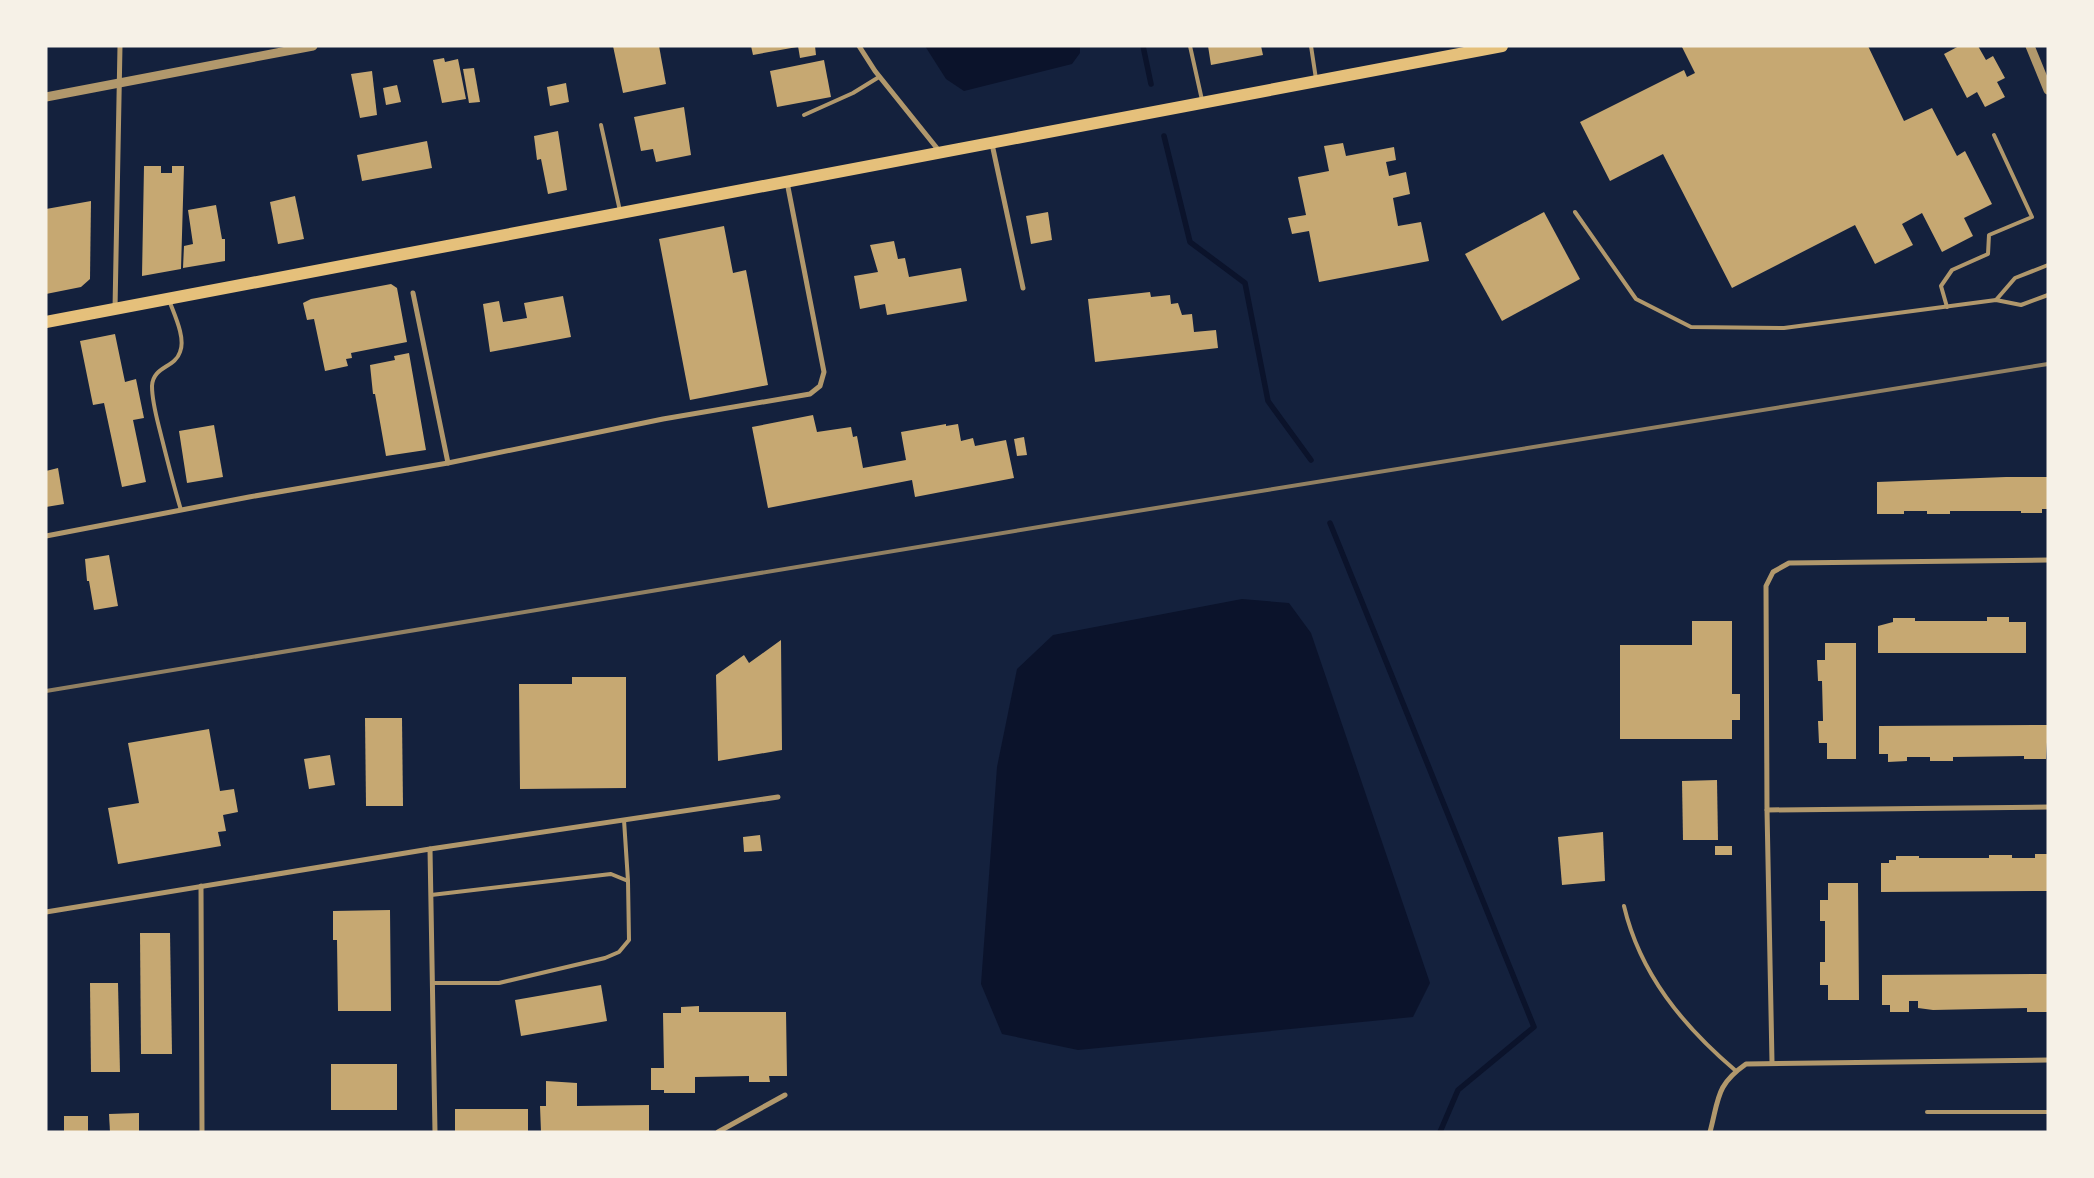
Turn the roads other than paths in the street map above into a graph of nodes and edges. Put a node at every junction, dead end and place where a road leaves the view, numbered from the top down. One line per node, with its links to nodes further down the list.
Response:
1 (120, 46): 10 (street)
2 (313, 46): 10 (street)
3 (860, 46): 8 (street)
4 (1190, 46): 13 (lane)
5 (1311, 46): 9 (lane)
6 (1502, 46): 9 (main road)
7 (2030, 46): 11 (street)
8 (880, 77): 14 (lane); 18 (street)
9 (1317, 82): 13 (main road)
10 (120, 83): 12 (street); 29 (street)
11 (2048, 90)
12 (46, 97)
13 (1203, 103): 17 (main road)
14 (804, 115)
15 (601, 125): 21 (lane)
16 (1994, 135): 28 (lane)
17 (992, 142): 18 (main road); 23 (street)
18 (940, 153): 19 (main road)
19 (787, 181): 21 (main road); 31 (street)
20 (1575, 212): 28 (lane)
21 (621, 213): 26 (main road)
22 (2048, 265): 27 (lane)
23 (1023, 288)
24 (413, 293): 31 (street)
25 (2048, 295): 27 (lane)
26 (168, 299): 29 (main road); 32 (lane)
27 (1996, 300): 28 (lane)
28 (1947, 307)
29 (115, 309): 30 (main road)
30 (46, 322)
31 (448, 463): 32 (street)
32 (181, 510): 33 (street)
33 (46, 536)
34 (2048, 560): 37 (street)
35 (778, 798): 38 (street)
36 (2048, 807): 37 (street)
37 (1767, 810): 47 (street)
38 (624, 820): 39 (street); 40 (lane)
39 (430, 849): 41 (street); 42 (street)
40 (628, 881): 42 (lane); 45 (lane)
41 (201, 886): 44 (street); 52 (street)
42 (431, 895): 45 (street)
43 (1624, 906): 48 (lane)
44 (46, 912)
45 (432, 983): 53 (street)
46 (2048, 1060): 47 (street)
47 (1772, 1062): 48 (street)
48 (1736, 1071): 55 (street)
49 (785, 1095): 54 (street)
50 (1927, 1112): 51 (lane)
51 (2048, 1112)
52 (202, 1132)
53 (435, 1132)
54 (718, 1132)
55 (1710, 1132)

